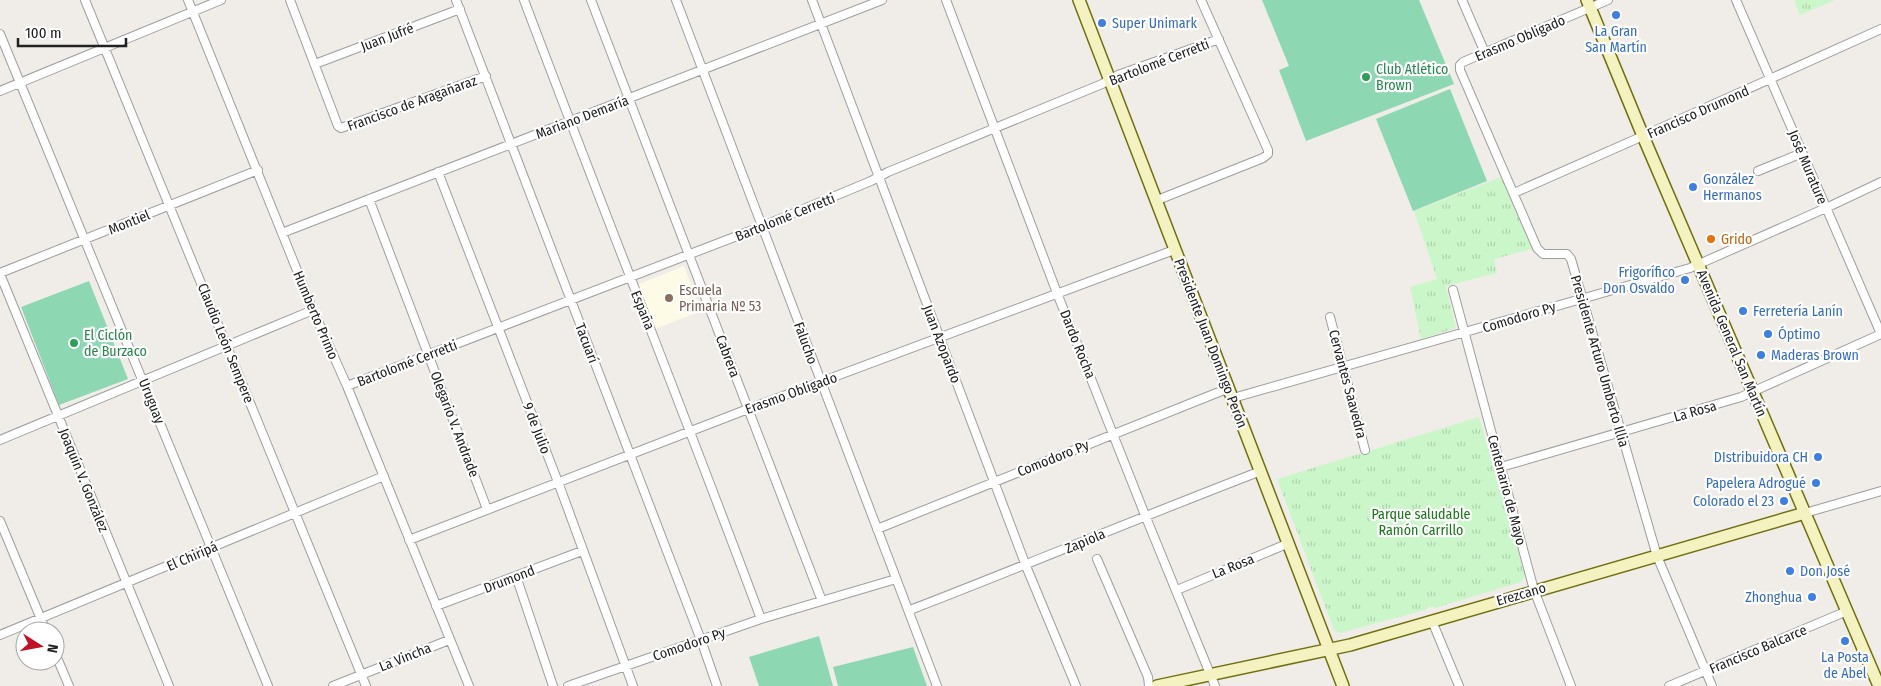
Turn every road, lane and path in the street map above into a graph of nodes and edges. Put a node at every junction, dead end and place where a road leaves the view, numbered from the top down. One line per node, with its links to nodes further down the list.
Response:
1 (85, 0): 24 (street, Claudio León Sempere)
2 (188, 0): 19 (street, Humberto Primo)
3 (220, 0): 19 (street)
4 (290, 0): 26 (street)
5 (456, 0): 18 (street, Tacuarí)
6 (524, 0): 35 (street, España)
7 (591, 0): 34 (street, Cabrera)
8 (676, 0): 28 (street, Falucho)
9 (812, 0): 20 (street, Juan Azopardo)
10 (882, 0): 20 (street, Mariano Demaría)
11 (946, 0): 36 (street, Dardo Rocha)
12 (1078, 0): 31 (street, Presidente Juan Domingo Perón)
13 (1201, 0): 23 (street)
14 (1462, 0): 25 (street)
15 (1608, 0): 17 (street, Erasmo Obligado)
16 (1736, 0): 30 (street, José Murature)
17 (1589, 4): 25 (street, Erasmo Obligado); 37 (street, Avenida General San Martín)
18 (460, 9): 26 (street, Juan Jufré); 29 (street, Tacuarí)
19 (192, 11): 24 (street); 40 (street, Humberto Primo)
20 (821, 23): 28 (street, Mariano Demaría); 43 (street, Juan Azopardo)
21 (1881, 29): 30 (street, Francisco Drumond)
22 (0, 34): 32 (street, Uruguay)
23 (1219, 39): 31 (street, Bartolomé Cerretti); 47 (street)
24 (105, 48): 32 (street); 48 (street, Claudio León Sempere)
25 (1485, 53): 27 (street, Erasmo Obligado)
26 (315, 64): 29 (street, Francisco de Aragañaraz)
27 (1460, 65): 45 (street, Presidente Arturo Umberto Illia)
28 (704, 70): 34 (street, Mariano Demaría); 50 (street, Falucho)
29 (486, 76): 38 (street, Tacuarí)
30 (1770, 79): 37 (street, Francisco Drumond); 39 (street, José Murature)
31 (1109, 80): 36 (street, Bartolomé Cerretti); 47 (street, Presidente Juan Domingo Perón)
32 (20, 83): 33 (street); 52 (street, Uruguay)
33 (0, 91)
34 (628, 99): 35 (street, Mariano Demaría); 54 (street, Cabrera)
35 (570, 122): 38 (street, Mariano Demaría); 57 (street, España)
36 (995, 128): 43 (street, Bartolomé Cerretti); 59 (street, Dardo Rocha)
37 (1643, 136): 45 (street, Francisco Drumond); 55 (street, Avenida General San Martín)
38 (512, 143): 42 (street, Mariano Demaría); 61 (street, Tacuarí)
39 (1802, 153): 41 (street); 49 (street, José Murature)
40 (258, 170): 48 (street, Montiel); 51 (street, Humberto Primo)
41 (1758, 171)
42 (438, 172): 46 (street, Mariano Demaría); 64 (street, 9 de Julio)
43 (880, 177): 50 (street, Bartolomé Cerretti); 67 (street, Juan Azopardo)
44 (1881, 182): 49 (street, Comodoro Py)
45 (1514, 193): 60 (street, Presidente Arturo Umberto Illia)
46 (369, 199): 51 (street, Mariano Demaría); 69 (street, Olegario V. Andrade)
47 (1155, 200): 53 (street, Presidente Juan Domingo Perón)
48 (170, 206): 52 (street, Montiel); 68 (street, Claudio León Sempere)
49 (1826, 208): 55 (street, Comodoro Py); 66 (street, José Murature)
50 (763, 226): 54 (street, Bartolomé Cerretti); 72 (street, Falucho)
51 (282, 232): 62 (street, Humberto Primo)
52 (85, 239): 56 (street, Montiel); 71 (street, Uruguay)
53 (1174, 250): 59 (street, Erasmo Obligado); 74 (street, Presidente Juan Domingo Perón)
54 (688, 255): 57 (street, Bartolomé Cerretti); 76 (street, Cabrera)
55 (1699, 264): 60 (street, Comodoro Py); 75 (street, Avenida General San Martín)
56 (0, 273): 77 (street, Joaquín V. González)
57 (630, 277): 61 (street, Bartolomé Cerretti); 78 (street, España)
58 (1452, 290): 65 (street, Centenario de Mayo)
59 (1057, 293): 67 (street, Erasmo Obligado); 80 (street, Dardo Rocha)
60 (1581, 298): 65 (street, Comodoro Py); 79 (street, Presidente Arturo Umberto Illia)
61 (571, 300): 64 (street, Bartolomé Cerretti); 83 (street, Tacuarí)
62 (313, 310): 68 (street); 73 (street, Humberto Primo)
63 (1330, 317): 70 (street, Cervantes Saavedra)
64 (498, 327): 69 (street, Bartolomé Cerretti); 88 (street, 9 de Julio)
65 (1464, 333): 70 (street, Comodoro Py); 84 (street, Centenario de Mayo)
66 (1881, 334): 75 (street, La Rosa)
67 (939, 338): 72 (street, Erasmo Obligado); 87 (street, Juan Azopardo)
68 (227, 347): 71 (street); 91 (street, Claudio León Sempere)
69 (428, 355): 73 (street, Bartolomé Cerretti); 90 (street, Olegario V. Andrade)
70 (1344, 368): 74 (street, Comodoro Py); 82 (street, Cervantes Saavedra)
71 (144, 381): 77 (street); 98 (street, Uruguay)
72 (821, 383): 76 (street, Erasmo Obligado); 95 (street, Falucho)
73 (347, 386): 86 (street, Humberto Primo)
74 (1231, 393): 80 (street, Comodoro Py); 85 (street, Presidente Juan Domingo Perón)
75 (1753, 393): 79 (street, La Rosa); 92 (street, Avenida General San Martín)
76 (748, 409): 78 (street, Erasmo Obligado); 108 (street, Cabrera)
77 (58, 417): 81 (street); 105 (street, Joaquín V. González)
78 (691, 431): 83 (street, Erasmo Obligado); 113 (street, España)
79 (1620, 432): 84 (street, La Rosa); 100 (street, Presidente Arturo Umberto Illia)
80 (1113, 434): 87 (street, Comodoro Py); 93 (street, Dardo Rocha)
81 (0, 440)
82 (1365, 450)
83 (631, 455): 88 (street, Erasmo Obligado); 118 (street, Tacuarí)
84 (1501, 467): 107 (street, Centenario de Mayo)
85 (1261, 471): 93 (street, Zapiola); 97 (street, Presidente Juan Domingo Perón)
86 (384, 476): 91 (street, El Chiripá); 96 (street, Humberto Primo)
87 (995, 481): 95 (street, Comodoro Py); 102 (street, Juan Azopardo)
88 (558, 482): 90 (street, Erasmo Obligado); 99 (street, 9 de Julio)
89 (1881, 491): 92 (street, Erezcano)
90 (487, 509): 96 (street, Erasmo Obligado)
91 (296, 513): 98 (street, El Chiripá); 123 (street, Claudio León Sempere)
92 (1806, 513): 100 (street, Erezcano); 111 (street, Avenida General San Martín)
93 (1145, 515): 102 (street, Zapiola); 106 (street, Dardo Rocha)
94 (0, 521): 112 (street)
95 (877, 529): 104 (street, Falucho)
96 (409, 540): 109 (street, Humberto Primo)
97 (1289, 543): 106 (street, La Rosa); 119 (street, Presidente Juan Domingo Perón)
98 (211, 548): 105 (street, El Chiripá); 127 (street, Uruguay)
99 (582, 551): 103 (street, Drumond); 120 (street, 9 de Julio)
100 (1657, 556): 107 (street, Erezcano); 122 (street, Presidente Arturo Umberto Illia)
101 (1097, 559): 137 (street)
102 (1026, 566): 110 (street, Zapiola); 136 (street, Juan Azopardo)
103 (516, 576): 109 (street, Drumond); 131 (street)
104 (896, 579): 108 (street, Comodoro Py); 110 (street, Falucho)
105 (127, 584): 112 (street, El Chiripá); 126 (street, Joaquín V. González)
106 (1177, 590): 124 (street, Dardo Rocha)
107 (1534, 590): 115 (street, Erezcano); 142 (street, Centenario de Mayo)
108 (822, 601): 113 (street, Comodoro Py)
109 (436, 606): 117 (street, Humberto Primo)
110 (910, 610): 135 (street, Falucho)
111 (1848, 611): 122 (street, Francisco Balcarce); 145 (street, Avenida General San Martín)
112 (40, 618): 114 (street); 116 (street, El Chiripá)
113 (762, 619): 118 (street, Comodoro Py)
114 (41, 621)
115 (1432, 621): 119 (street, Erezcano); 141 (street)
116 (0, 635)
117 (449, 640): 123 (street, La Vincha); 130 (street, Humberto Primo)
118 (702, 640): 120 (street, Comodoro Py); 134 (street, Tacuarí)
119 (1330, 650): 124 (street, Erezcano); 140 (street, Presidente Juan Domingo Perón)
120 (626, 665): 132 (street, Comodoro Py); 133 (street, 9 de Julio)
121 (63, 671): 125 (street)
122 (1706, 671): 143 (street, Francisco Balcarce); 144 (street, Presidente Arturo Umberto Illia)
123 (362, 674): 128 (street, La Vincha); 129 (street, Claudio León Sempere)
124 (1210, 675): 138 (street, Erezcano); 139 (street, Dardo Rocha)
125 (69, 686)
126 (169, 686)
127 (268, 686)
128 (333, 686)
129 (366, 686)
130 (469, 686)
131 (553, 686)
132 (568, 686)
133 (633, 686)
134 (717, 686)
135 (937, 686)
136 (1076, 686)
137 (1150, 686)
138 (1157, 686)
139 (1215, 686)
140 (1343, 686)
141 (1458, 686)
142 (1571, 686)
143 (1669, 686)
144 (1712, 686)
145 (1879, 686)

